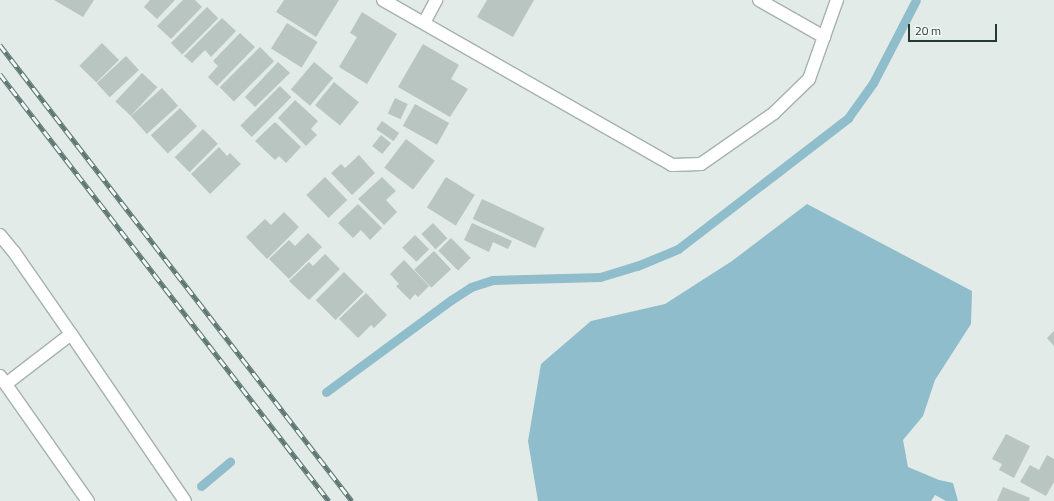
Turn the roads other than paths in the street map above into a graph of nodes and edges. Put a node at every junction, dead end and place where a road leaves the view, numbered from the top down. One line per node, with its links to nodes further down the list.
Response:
1 (383, 0): 5 (street)
2 (436, 0): 5 (street)
3 (759, 0): 6 (street)
4 (837, 0): 6 (street)
5 (424, 23): 6 (street)
6 (824, 37)
7 (0, 235): 8 (street)
8 (71, 334): 9 (street); 10 (street)
9 (3, 380): 11 (street)
10 (181, 500)
11 (88, 501)

